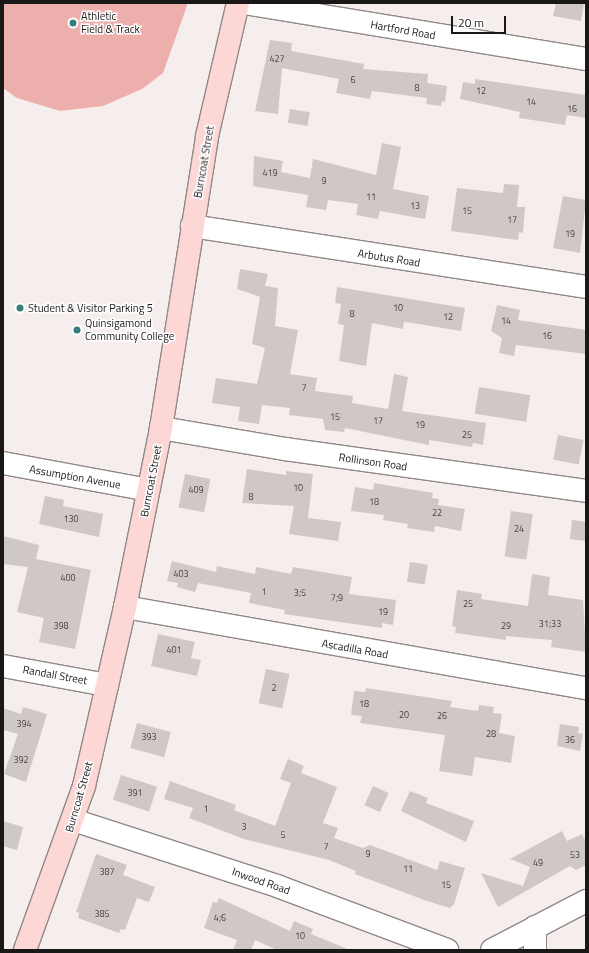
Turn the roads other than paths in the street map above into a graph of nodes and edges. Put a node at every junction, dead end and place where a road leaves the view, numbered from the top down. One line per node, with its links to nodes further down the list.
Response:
1 (238, 3): 4 (main road, Burncoat Street)
2 (244, 3): 3 (street, Hartford Road)
3 (586, 59)
4 (192, 226): 5 (street, Arbutus Road); 6 (main road, Burncoat Street)
5 (586, 287)
6 (161, 428): 8 (main road, Burncoat Street); 9 (street, Rollinson Road)
7 (3, 463): 8 (street, Assumption Avenue)
8 (148, 490): 10 (main road, Burncoat Street)
9 (586, 491)
10 (125, 607): 12 (main road, Burncoat Street); 13 (street, Ascadilla Road)
11 (3, 666): 12 (street, Randall Street)
12 (107, 685): 14 (main road, Burncoat Street)
13 (586, 688)
14 (73, 820): 17 (main road, Burncoat Street); 18 (street, Inwood Road)
15 (586, 901): 16 (street)
16 (535, 927): 19 (street); 20 (street)
17 (25, 950)
18 (447, 950)
19 (492, 950)
20 (536, 950)

